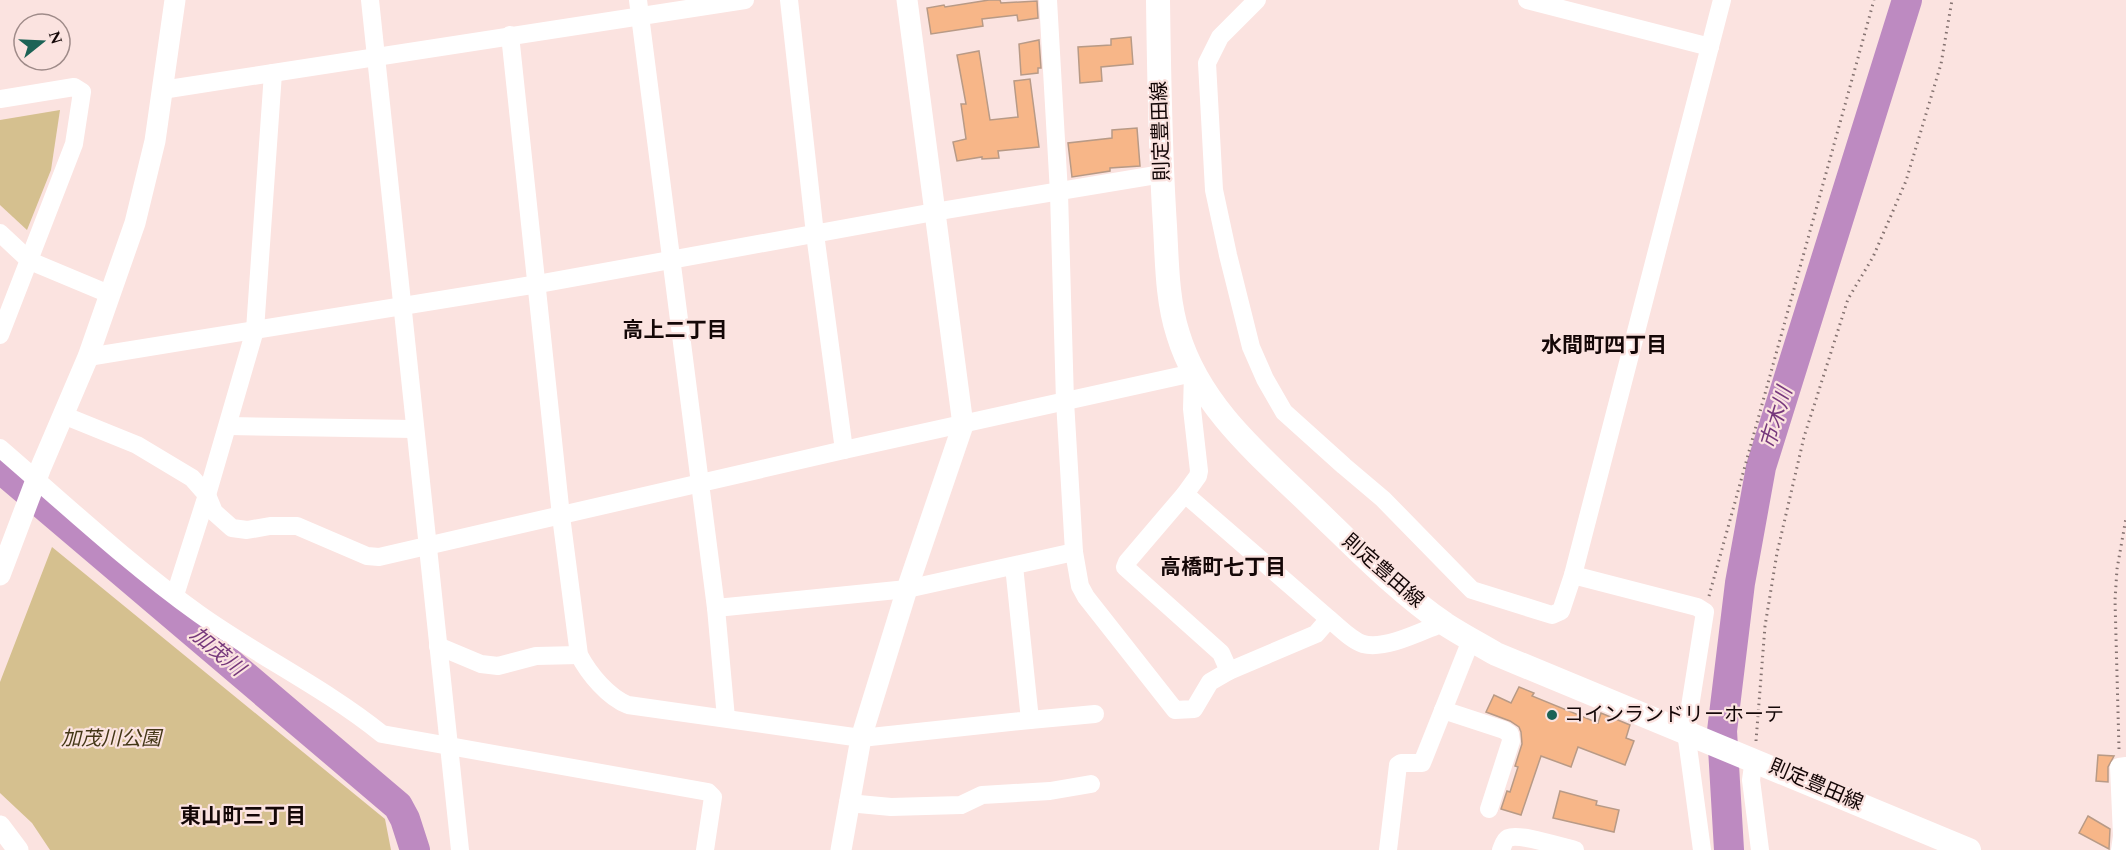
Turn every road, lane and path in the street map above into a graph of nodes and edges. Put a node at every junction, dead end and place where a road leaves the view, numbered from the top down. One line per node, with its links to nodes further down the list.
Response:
1 (175, 0): 18 (street)
2 (370, 0): 16 (street)
3 (745, 0): 13 (street)
4 (789, 0): 24 (street)
5 (907, 0): 22 (street)
6 (1048, 0): 21 (street)
7 (1158, 0): 20 (main road, 則定豊田線)
8 (1257, 0): 50 (street)
9 (1527, 0): 15 (street)
10 (1722, 0): 15 (street)
11 (1874, 0): 54 (path)
12 (1952, 0): 68 (path)
13 (639, 8): 14 (street); 25 (street)
14 (510, 35): 16 (street); 27 (street)
15 (1710, 47): 50 (street)
16 (376, 56): 17 (street); 29 (street)
17 (273, 73): 18 (street); 30 (street)
18 (162, 90): 28 (street)
19 (0, 99): 26 (street)
20 (1162, 174): 21 (street); 33 (main road, 則定豊田線)
21 (1059, 193): 22 (street); 34 (street)
22 (934, 212): 24 (street); 36 (street)
23 (0, 233): 26 (street)
24 (815, 234): 25 (street); 40 (street)
25 (671, 260): 27 (street); 41 (street)
26 (30, 261): 28 (street); 31 (street)
27 (538, 284): 29 (street); 44 (street)
28 (109, 294): 32 (street)
29 (403, 305): 30 (street); 38 (street)
30 (255, 330): 32 (street); 37 (street)
31 (0, 335)
32 (88, 357): 35 (street)
33 (1193, 373): 34 (street); 42 (street); 56 (main road, 則定豊田線)
34 (1065, 401): 36 (street); 47 (street)
35 (63, 416): 43 (street); 49 (street)
36 (963, 425): 40 (street); 51 (street)
37 (228, 426): 38 (street); 43 (street)
38 (414, 429): 46 (street)
39 (0, 448): 52 (street)
40 (844, 450): 41 (street)
41 (699, 483): 44 (street); 53 (street)
42 (1185, 494): 55 (street); 60 (street)
43 (207, 495): 46 (street); 52 (street)
44 (561, 516): 46 (street); 59 (street)
45 (2126, 518): 69 (path)
46 (428, 546): 58 (street)
47 (1074, 552): 48 (street); 60 (street)
48 (1014, 566): 51 (street); 64 (street)
49 (0, 575)
50 (1573, 575): 54 (street)
51 (907, 589): 53 (street); 66 (street)
52 (175, 595): 67 (street)
53 (716, 608): 63 (street)
54 (1705, 612): 65 (street)
55 (1329, 619): 56 (street); 60 (street)
56 (1443, 623): 57 (main road, 則定豊田線)
57 (1471, 640): 61 (street); 65 (main road, 則定豊田線)
58 (438, 646): 59 (street); 67 (street)
59 (579, 655): 63 (street)
60 (1229, 671)
61 (1443, 710): 72 (street); 78 (street)
62 (1095, 714): 64 (street)
63 (726, 718): 66 (street)
64 (1030, 720): 66 (street)
65 (1686, 732): 68 (main road, 則定豊田線); 81 (street)
66 (861, 738): 71 (street)
67 (448, 746): 75 (street); 76 (street)
68 (1754, 759): 82 (street); 83 (main road, 則定豊田線)
69 (2123, 766): 84 (street)
70 (1091, 784): 71 (street)
71 (848, 803): 77 (street)
72 (1489, 809)
73 (0, 826): 74 (street)
74 (18, 850)
75 (460, 850)
76 (705, 850)
77 (841, 850)
78 (1388, 850)
79 (1501, 850): 80 (street)
80 (1575, 850)
81 (1702, 850)
82 (1760, 850)
83 (1969, 850)
84 (2120, 850)

